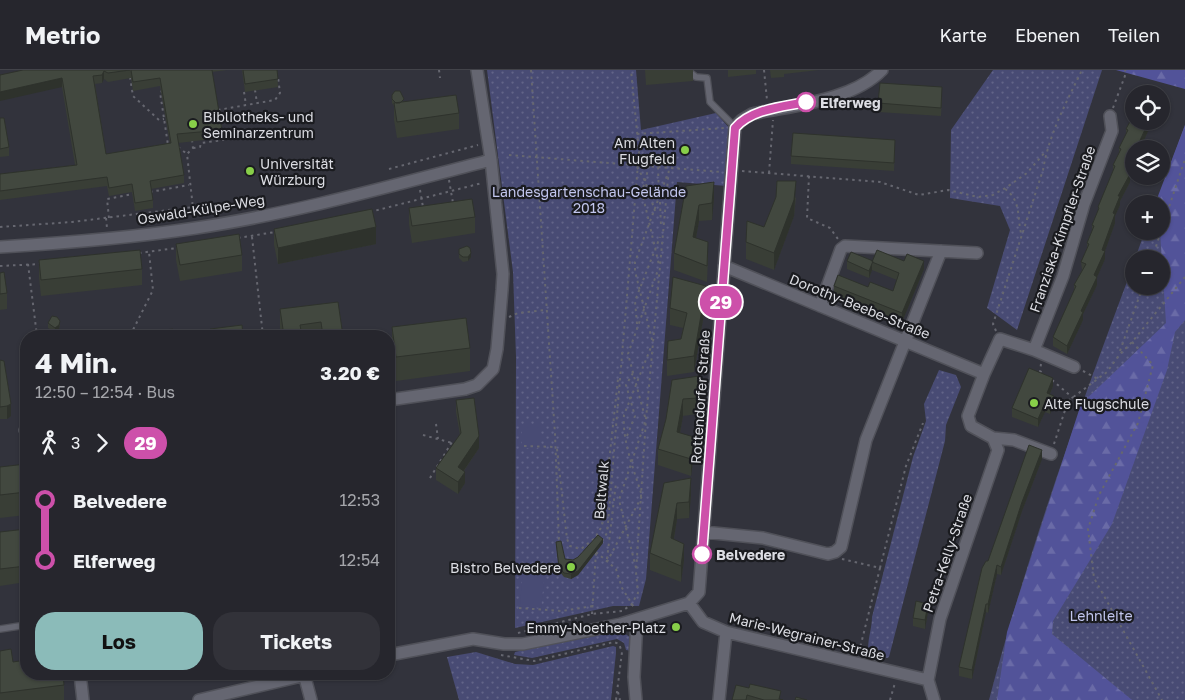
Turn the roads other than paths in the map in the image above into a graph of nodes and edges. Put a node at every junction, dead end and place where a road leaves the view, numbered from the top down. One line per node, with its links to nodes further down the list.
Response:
1 (477, 70): 6 (street)
2 (882, 70): 5 (street)
3 (692, 74): 5 (lane)
4 (1110, 116): 13 (street, Franziska-Kimpfler-Straße)
5 (735, 128): 10 (street, Rottendorfer Straße)
6 (491, 160): 7 (street, Oswald-Külpe-Weg); 16 (street)
7 (0, 247)
8 (941, 251): 9 (street); 11 (street); 12 (street)
9 (978, 253)
10 (724, 266): 11 (street, Dorothy-Beebe-Straße); 19 (street, Rottendorfer Straße)
11 (820, 306): 12 (street, Dorothy-Beebe-Straße)
12 (906, 341): 15 (street, Dorothy-Beebe-Straße); 19 (street)
13 (1039, 352): 14 (street); 15 (street)
14 (1074, 367)
15 (984, 374): 17 (street)
16 (395, 399)
17 (993, 438): 18 (street); 29 (street, Petra-Kelly-Straße)
18 (1052, 454)
19 (704, 532): 20 (street, Rottendorfer Straße)
20 (689, 603): 21 (street); 24 (street, Marie-Wegrainer-Straße)
21 (637, 620): 25 (street); 33 (street)
22 (20, 626): 23 (lane)
23 (0, 628)
24 (726, 632): 29 (street, Marie-Wegrainer-Straße); 34 (street)
25 (395, 654)
26 (81, 680): 30 (street)
27 (288, 680): 31 (street)
28 (307, 680): 32 (street)
29 (928, 680): 35 (street)
30 (83, 700)
31 (199, 700)
32 (311, 700)
33 (636, 700)
34 (719, 700)
35 (934, 700)

